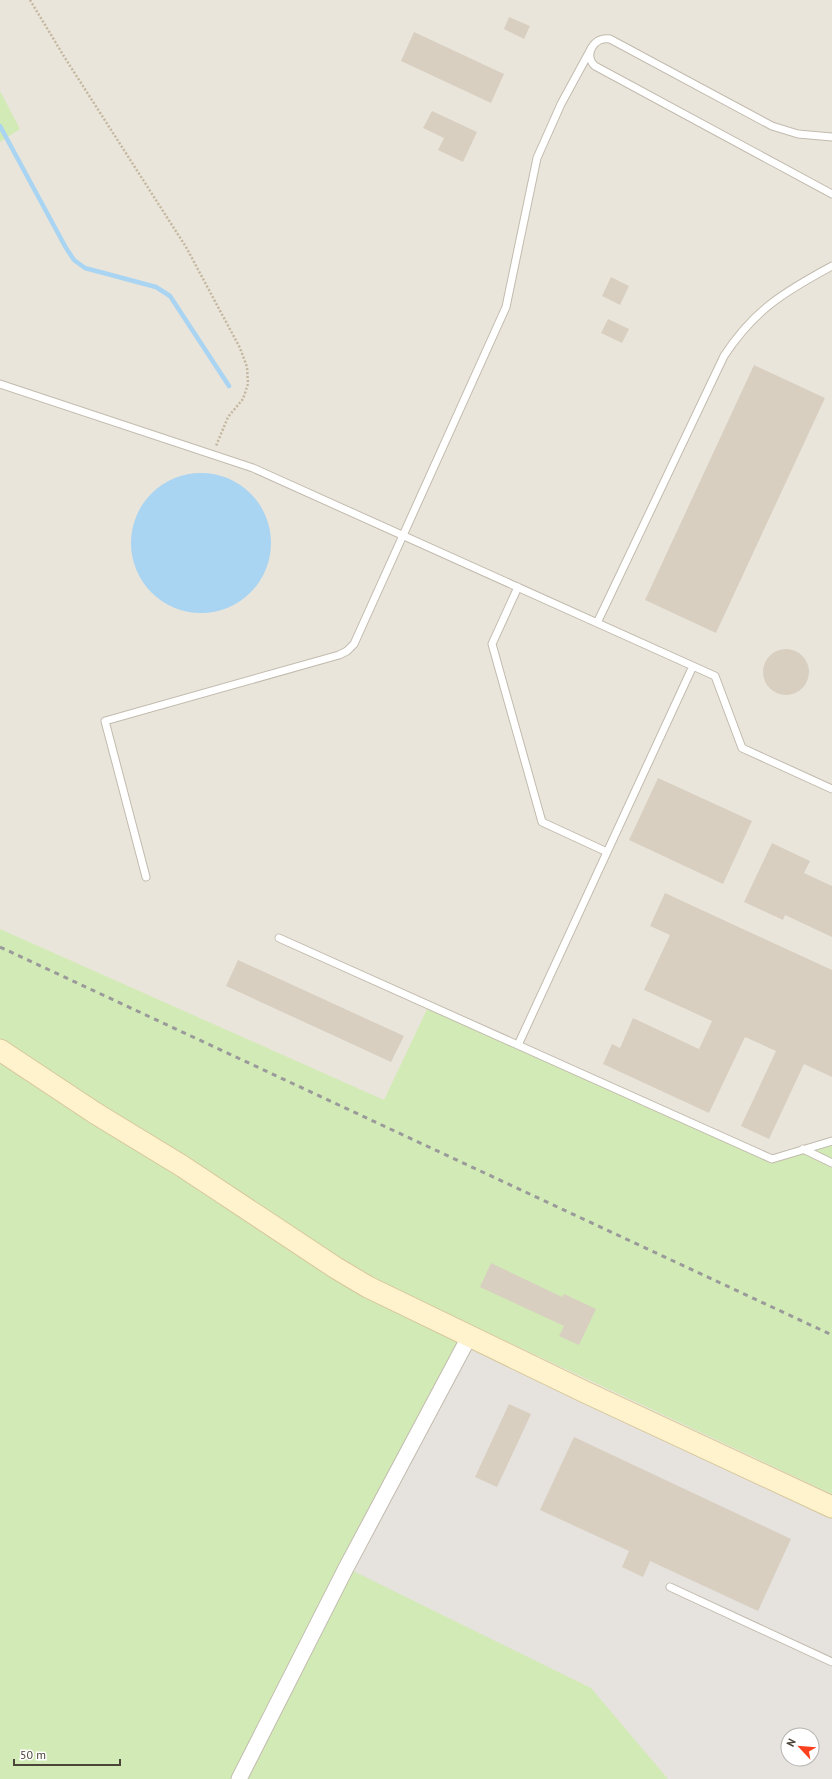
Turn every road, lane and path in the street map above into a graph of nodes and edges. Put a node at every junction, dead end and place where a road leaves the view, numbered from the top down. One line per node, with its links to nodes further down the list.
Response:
1 (30, 0): 9 (path)
2 (592, 47): 3 (lane); 4 (lane); 5 (lane)
3 (595, 66): 4 (lane); 6 (lane)
4 (560, 104): 10 (lane)
5 (832, 137)
6 (832, 194)
7 (832, 266): 12 (lane)
8 (0, 384): 9 (lane)
9 (213, 454): 10 (lane)
10 (403, 536): 11 (lane); 16 (lane)
11 (518, 587): 12 (lane); 15 (lane)
12 (597, 623): 13 (lane)
13 (693, 666): 14 (lane); 15 (lane)
14 (832, 789)
15 (607, 852): 18 (lane)
16 (146, 877)
17 (279, 938): 18 (lane)
18 (518, 1045): 21 (lane)
19 (2, 1051): 23 (street); 24 (street)
20 (832, 1141): 21 (lane)
21 (803, 1149): 22 (lane)
22 (832, 1163)
23 (469, 1336): 25 (street); 28 (street)
24 (832, 1494)
25 (832, 1507)
26 (670, 1587): 27 (lane)
27 (832, 1662)
28 (239, 1779)

